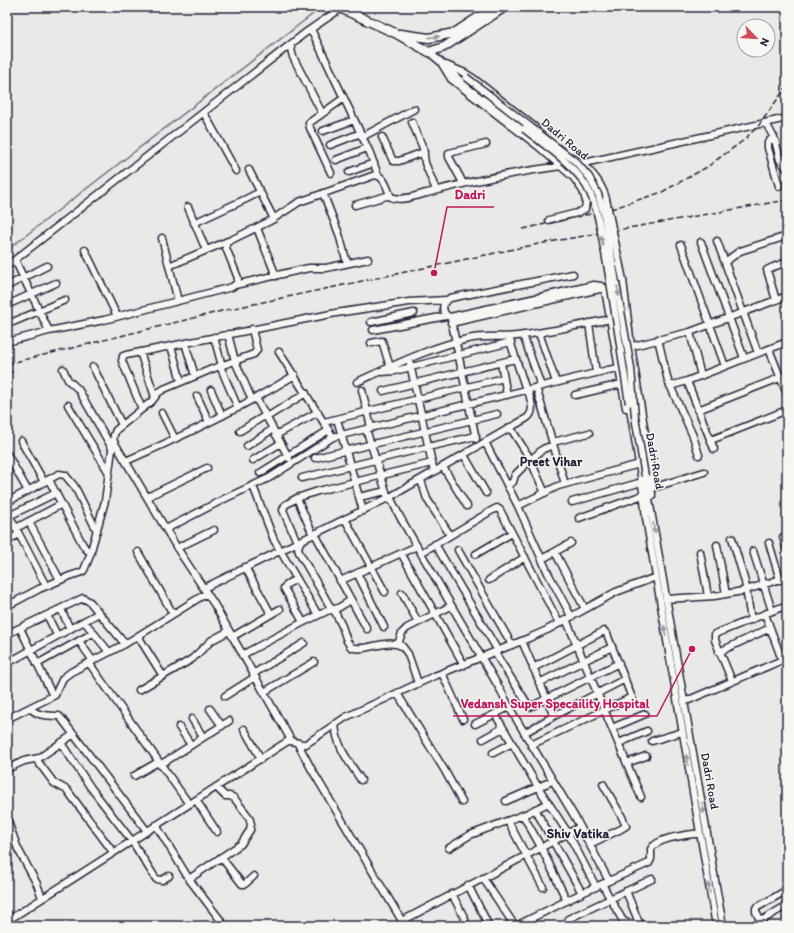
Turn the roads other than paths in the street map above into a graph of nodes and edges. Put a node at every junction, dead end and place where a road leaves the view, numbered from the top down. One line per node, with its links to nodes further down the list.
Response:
1 (340, 7): 4 (street); 5 (main road, Dadri Road)
2 (494, 7): 5 (main road, one-way to 2)
3 (505, 7): 7 (main road)
4 (311, 29): 6 (street); 10 (street)
5 (395, 33): 7 (main road, Dadri Road)
6 (291, 44): 12 (street); 13 (street)
7 (429, 52): 8 (street, Dadri Road)
8 (440, 61): 9 (street, Dadri Road); 29 (street)
9 (448, 67): 106 (street, bridge); 221 (street, Dadri Road, one-way to 9, bridge); 241 (street, Dadri Road, one-way to 241, bridge)
10 (344, 98): 13 (street); 15 (street)
11 (414, 109): 19 (street)
12 (204, 113): 32 (street); 57 (street)
13 (322, 113): 34 (street)
14 (787, 118): 17 (street)
15 (354, 120): 18 (street); 19 (street)
16 (412, 122): 25 (street)
17 (766, 123): 21 (street); 28 (street)
18 (323, 131)
19 (361, 135): 23 (street); 24 (street)
20 (382, 137): 25 (street)
21 (774, 137): 30 (street); 37 (street)
22 (486, 144): 36 (street)
23 (330, 145)
24 (367, 148): 26 (street); 27 (street)
25 (424, 152): 38 (street)
26 (336, 160)
27 (374, 162): 33 (street); 35 (street)
28 (584, 163)
29 (561, 166): 36 (street); 45 (street)
30 (787, 169)
31 (249, 170): 39 (street)
32 (236, 171)
33 (349, 172)
34 (331, 173)
35 (378, 175): 40 (street); 41 (street)
36 (463, 183): 38 (street)
37 (779, 186)
38 (436, 190): 41 (street)
39 (260, 192): 44 (street); 46 (street)
40 (322, 193): 44 (street); 60 (street)
41 (390, 195): 42 (street)
42 (355, 205)
43 (188, 207): 46 (street)
44 (274, 219): 47 (street)
45 (549, 220)
46 (194, 223): 55 (street)
47 (257, 228): 50 (street); 65 (street)
48 (787, 236): 58 (street)
49 (162, 238): 63 (street)
50 (228, 241): 55 (street); 68 (street)
51 (717, 241): 58 (street)
52 (701, 242): 83 (street)
53 (681, 245): 89 (street)
54 (85, 250): 81 (street)
55 (206, 250): 63 (street)
56 (368, 259): 60 (street)
57 (15, 260): 61 (street); 66 (street)
58 (725, 262): 80 (street)
59 (787, 262): 74 (street)
60 (347, 263): 65 (street)
61 (7, 266)
62 (47, 266): 66 (street)
63 (169, 266): 75 (street)
64 (573, 274): 73 (street)
65 (276, 276): 68 (street)
66 (24, 278): 69 (street); 70 (street)
67 (56, 283): 70 (street)
68 (235, 285): 75 (street)
69 (7, 286)
70 (32, 295): 77 (street); 78 (street)
71 (787, 296): 74 (street)
72 (65, 300): 78 (street)
73 (446, 300): 76 (street); 82 (street)
74 (776, 300): 80 (street)
75 (178, 301): 81 (street)
76 (412, 302): 79 (street); 90 (street)
77 (7, 305)
78 (40, 311): 85 (street); 92 (street)
79 (414, 313): 86 (street); 87 (street)
80 (743, 313): 83 (street); 111 (street)
81 (117, 316): 92 (street)
82 (449, 318): 84 (street); 87 (street); 104 (street)
83 (728, 318): 89 (street); 114 (street)
84 (610, 319): 88 (street); 107 (street)
85 (13, 322)
86 (371, 322)
87 (416, 322): 91 (street)
88 (589, 323): 94 (street); 127 (street)
89 (710, 325): 93 (street); 119 (street)
90 (252, 329): 95 (street); 116 (street)
91 (373, 330)
92 (49, 331): 100 (street)
93 (690, 332): 99 (street); 131 (street)
94 (539, 333): 96 (street); 137 (street)
95 (228, 334): 97 (street); 116 (street)
96 (523, 336): 98 (street); 141 (street)
97 (214, 337): 102 (street); 118 (street)
98 (510, 340): 104 (street); 112 (street); 115 (street)
99 (658, 340): 106 (street); 140 (street)
100 (7, 342)
101 (787, 342): 108 (street)
102 (185, 343): 105 (street); 130 (street)
103 (371, 343): 121 (street)
104 (455, 343): 112 (street); 113 (street)
105 (171, 346): 109 (street); 134 (street)
106 (631, 346): 107 (street); 225 (street)
107 (616, 349): 123 (street)
108 (769, 349): 111 (street); 133 (street)
109 (140, 352): 152 (street); 158 (street)
110 (279, 352): 128 (street)
111 (758, 353): 114 (street)
112 (458, 356): 122 (street); 126 (street)
113 (409, 358): 121 (street); 122 (street)
114 (744, 358): 119 (street)
115 (515, 359): 117 (street); 145 (street)
116 (235, 361): 118 (street); 153 (street)
117 (501, 363): 126 (street); 132 (street)
118 (221, 366): 130 (street); 157 (street)
119 (726, 366): 131 (street)
120 (93, 367): 172 (street)
121 (390, 367): 125 (street)
122 (411, 367): 125 (street); 138 (street)
123 (619, 368): 127 (street); 139 (street)
124 (63, 369): 194 (street)
125 (379, 372): 136 (street)
126 (461, 372): 138 (street); 142 (street)
127 (596, 373): 137 (street)
128 (294, 375): 147 (street); 153 (street)
129 (787, 375): 133 (street)
130 (195, 376): 134 (street)
131 (701, 376): 135 (street)
132 (504, 378): 142 (street); 149 (street)
133 (780, 378): 148 (street); 159 (street)
134 (181, 381): 152 (street)
135 (687, 381): 140 (street); 159 (street)
136 (357, 382)
137 (556, 382): 141 (street)
138 (414, 384): 146 (street); 154 (street)
139 (622, 384): 150 (street); 208 (street)
140 (670, 386): 200 (street)
141 (539, 387): 145 (street); 189 (street)
142 (465, 388): 154 (street); 155 (street)
143 (211, 390): 166 (street)
144 (362, 390): 162 (street)
145 (527, 390): 149 (street); 173 (street)
146 (383, 391)
147 (306, 393): 161 (street); 167 (street)
148 (787, 394)
149 (507, 395): 155 (street)
150 (575, 395)
151 (197, 396): 170 (street)
152 (155, 397): 158 (street)
153 (254, 399): 157 (street); 167 (street)
154 (418, 399): 162 (street); 165 (street)
155 (468, 404): 165 (street); 169 (street)
156 (68, 405): 214 (street)
157 (238, 408): 166 (street)
158 (142, 409): 172 (street)
159 (698, 410): 185 (street)
160 (787, 410): 185 (street)
161 (318, 412): 171 (street); 178 (street)
162 (368, 412): 168 (street); 174 (street)
163 (162, 413): 183 (street)
164 (497, 414): 169 (street)
165 (421, 415): 174 (street); 177 (street)
166 (222, 416): 170 (street)
167 (266, 416): 176 (street); 178 (street)
168 (337, 419): 171 (street); 180 (street)
169 (472, 420): 177 (street); 181 (street)
170 (209, 422): 183 (street)
171 (324, 422): 175 (street)
172 (122, 425): 184 (street)
173 (510, 427): 187 (street); 204 (street)
174 (369, 428): 180 (street); 190 (street)
175 (329, 430): 182 (street); 198 (street)
176 (240, 431)
177 (424, 431): 190 (street); 193 (street)
178 (275, 432): 188 (street); 191 (street)
179 (589, 433): 189 (street)
180 (341, 434): 182 (street); 196 (street)
181 (476, 436): 192 (street); 193 (street)
182 (333, 437): 206 (street)
183 (175, 439): 205 (street)
184 (113, 440): 194 (street); 205 (street)
185 (710, 440): 195 (street)
186 (21, 441): 219 (street)
187 (485, 442): 192 (street); 223 (street)
188 (281, 443): 198 (street); 202 (street)
189 (553, 443): 204 (street); 222 (street)
190 (371, 444): 196 (street); 203 (street)
191 (247, 446)
192 (478, 446): 199 (street)
193 (428, 447): 203 (street); 207 (street)
194 (112, 448): 214 (street)
195 (714, 449)
196 (346, 450): 201 (street); 209 (street)
197 (7, 454): 226 (street)
198 (288, 455): 206 (street); 215 (street)
199 (464, 455): 210 (street); 230 (street)
200 (699, 455)
201 (314, 458)
202 (253, 460)
203 (376, 460): 209 (street); 216 (street)
204 (530, 460): 223 (street); 228 (street)
205 (126, 461): 232 (street)
206 (291, 463): 224 (street)
207 (432, 463): 212 (street); 216 (street)
208 (636, 465): 221 (street); 222 (street)
209 (351, 466): 217 (street); 220 (street)
210 (443, 467): 212 (street); 239 (street)
211 (207, 468): 232 (street)
212 (434, 472): 218 (street)
213 (704, 472): 225 (street)
214 (109, 473): 249 (street)
215 (260, 473)
216 (381, 475): 220 (street); 227 (street)
217 (302, 478)
218 (421, 480): 235 (street); 253 (street)
219 (46, 481): 226 (street); 229 (street); 249 (street)
220 (354, 482): 233 (street); 234 (street)
221 (640, 482): 231 (street, Dadri Road); 237 (street)
222 (565, 484): 228 (street)
223 (507, 485): 240 (street)
224 (253, 486): 247 (street); 264 (street)
225 (652, 488): 241 (street)
226 (28, 491): 236 (street)
227 (386, 491): 233 (street); 235 (street)
228 (545, 492): 240 (street)
229 (56, 493): 238 (street); 243 (street)
230 (486, 493)
231 (643, 495): 244 (street); 280 (street, Dadri Road)
232 (147, 497): 247 (street)
233 (359, 497): 242 (street)
234 (297, 498): 252 (street); 257 (street)
235 (389, 498): 242 (street); 262 (street)
236 (8, 499)
237 (572, 502)
238 (62, 504): 246 (street); 271 (street)
239 (467, 506)
240 (518, 506): 276 (street)
241 (651, 510): 295 (street, Dadri Road, one-way to 295)
242 (363, 511): 245 (street)
243 (8, 514): 250 (street)
244 (579, 518)
245 (345, 519): 252 (street); 278 (street)
246 (29, 522): 250 (street); 283 (street)
247 (166, 529): 263 (street)
248 (214, 530): 263 (street)
249 (97, 531): 271 (street)
250 (17, 532): 256 (street); 288 (street)
251 (512, 533): 253 (street); 274 (street); 275 (street)
252 (314, 534): 257 (street); 286 (street)
253 (450, 535): 260 (street)
254 (732, 538): 290 (street)
255 (783, 538): 266 (street)
256 (7, 541)
257 (299, 541): 264 (street); 303 (street)
258 (571, 543): 269 (street)
259 (768, 543): 285 (street)
260 (435, 544): 272 (street); 339 (street)
261 (717, 545): 293 (street)
262 (417, 546): 272 (street); 273 (street)
263 (177, 548): 289 (street)
264 (280, 550): 277 (street); 282 (street)
265 (458, 550): 335 (street)
266 (787, 550)
267 (753, 551): 287 (street)
268 (138, 552): 306 (street)
269 (555, 552): 276 (street); 302 (street)
270 (700, 552): 294 (street)
271 (91, 553): 283 (street)
272 (421, 553): 299 (street)
273 (401, 554): 278 (street); 308 (street)
274 (476, 554)
275 (525, 557): 284 (street); 317 (street)
276 (542, 559): 312 (street)
277 (245, 567): 289 (street); 307 (street)
278 (371, 567): 279 (street); 291 (street)
279 (357, 573): 286 (street); 318 (street)
280 (656, 577): 302 (street); 387 (street, Dadri Road, one-way to 280)
281 (787, 578): 285 (street)
282 (297, 579): 311 (street); 315 (street)
283 (60, 580): 288 (street)
284 (489, 580)
285 (780, 580): 287 (street)
286 (340, 581): 296 (street)
287 (764, 585): 290 (street); 304 (street)
288 (46, 586): 298 (street)
289 (205, 590): 306 (street); 323 (street)
290 (747, 590): 293 (street); 313 (street)
291 (385, 592)
292 (402, 593): 316 (street)
293 (726, 594): 294 (street)
294 (708, 596): 295 (street)
295 (666, 599): 367 (street, Dadri Road)
296 (351, 600): 303 (street); 322 (street)
297 (787, 605): 304 (street)
298 (7, 606)
299 (451, 606): 308 (street); 343 (street)
300 (61, 608): 305 (street); 310 (street); 321 (street)
301 (280, 609): 307 (street)
302 (584, 609): 312 (street)
303 (333, 610): 311 (street); 333 (street)
304 (772, 611): 309 (street)
305 (99, 613): 314 (street); 332 (street)
306 (173, 614): 327 (street)
307 (271, 614): 328 (street)
308 (435, 614): 316 (street); 350 (street)
309 (765, 614): 313 (street); 320 (street)
310 (47, 615): 319 (street); 326 (street)
311 (318, 616): 315 (street)
312 (568, 618): 317 (street); 334 (street)
313 (751, 620): 340 (street)
314 (84, 622): 321 (street); 324 (street)
315 (303, 622): 342 (street)
316 (418, 622): 333 (street)
317 (559, 623): 330 (street)
318 (384, 627)
319 (20, 628): 325 (street); 337 (street)
320 (770, 628): 340 (street); 344 (street)
321 (70, 629): 326 (street)
322 (367, 629)
323 (229, 631): 328 (street); 354 (street)
324 (93, 632): 329 (street); 338 (street)
325 (7, 634)
326 (57, 635): 337 (street)
327 (138, 636): 332 (street); 354 (street)
328 (232, 637): 342 (street)
329 (79, 641): 346 (street); 349 (street)
330 (522, 641): 335 (street); 351 (street)
331 (304, 643): 353 (street)
332 (124, 644): 338 (street)
333 (398, 644): 358 (street)
334 (577, 644): 336 (street); 345 (street); 351 (street)
335 (512, 645): 339 (street)
336 (612, 647): 345 (street); 348 (street)
337 (32, 650): 341 (street); 349 (street)
338 (109, 652): 346 (street)
339 (496, 652): 343 (street); 366 (street)
340 (719, 652): 357 (street)
341 (7, 654)
342 (242, 655): 353 (street)
343 (481, 658): 350 (street); 368 (street)
344 (785, 659): 357 (street)
345 (584, 661): 355 (street); 359 (street)
346 (91, 662): 364 (street); 404 (street)
347 (314, 662): 361 (street)
348 (619, 663): 355 (street); 356 (street)
349 (38, 664): 364 (street)
350 (464, 665): 352 (street)
351 (533, 668): 359 (street)
352 (442, 673): 358 (street); 376 (street)
353 (254, 675): 361 (street); 365 (street)
354 (163, 676): 360 (street)
355 (591, 678): 363 (street); 366 (street)
356 (625, 679): 363 (street); 371 (street)
357 (732, 681): 367 (street)
358 (418, 683): 362 (street)
359 (539, 683): 366 (street)
360 (139, 690)
361 (264, 692): 392 (street)
362 (397, 693): 379 (street); 416 (street)
363 (598, 693): 371 (street); 374 (street)
364 (53, 696): 369 (street)
365 (225, 696)
366 (546, 699): 374 (street)
367 (684, 702): 465 (street, Dadri Road, one-way to 465)
368 (509, 706): 372 (street); 388 (street)
369 (30, 708): 375 (street); 389 (street)
370 (210, 709): 381 (street)
371 (605, 709): 384 (street); 399 (street)
372 (495, 714): 380 (street); 383 (street)
373 (645, 714): 384 (street)
374 (554, 716): 388 (street)
375 (7, 719)
376 (463, 719)
377 (192, 720): 390 (street)
378 (229, 721): 381 (street)
379 (335, 724): 397 (street); 408 (street)
380 (475, 724)
381 (222, 726): 390 (street)
382 (179, 727): 398 (street)
383 (503, 728): 391 (street); 395 (street)
384 (612, 728): 396 (street)
385 (244, 729): 403 (street)
386 (647, 731): 396 (street)
387 (682, 732): 393 (street); 428 (street, Dadri Road, one-way to 387)
388 (524, 733): 399 (street)
389 (74, 734): 394 (street); 425 (street)
390 (203, 738): 398 (street)
391 (483, 739)
392 (291, 740): 397 (street); 403 (street)
393 (652, 741)
394 (61, 743): 402 (street); 430 (street)
395 (512, 743): 400 (street); 412 (street)
396 (619, 743): 405 (street)
397 (298, 744): 457 (street)
398 (191, 745): 404 (street)
399 (531, 745): 409 (street)
400 (493, 753)
401 (646, 756): 405 (street)
402 (36, 759): 406 (street); 434 (street)
403 (260, 759): 411 (street)
404 (159, 763): 407 (street); 418 (street)
405 (627, 763): 413 (street)
406 (7, 769)
407 (134, 776)
408 (361, 780)
409 (552, 781): 412 (street); 424 (street)
410 (603, 784): 431 (street)
411 (216, 787): 414 (street); 436 (street)
412 (538, 787): 415 (street); 417 (street)
413 (641, 797)
414 (196, 800): 418 (street); 426 (street)
415 (506, 801)
416 (462, 802)
417 (548, 803): 419 (street); 427 (street)
418 (189, 804): 423 (street)
419 (535, 809): 420 (street); 429 (street)
420 (523, 815): 422 (street); 432 (street)
421 (7, 819): 450 (street)
422 (508, 821): 433 (street); 435 (street)
423 (156, 825): 425 (street); 440 (street)
424 (580, 827): 427 (street); 431 (street)
425 (147, 831): 430 (street)
426 (216, 832)
427 (568, 833): 429 (street); 444 (street)
428 (700, 833): 442 (street); 464 (street, Dadri Road, one-way to 428)
429 (554, 840): 432 (street); 448 (street)
430 (132, 841): 434 (street); 437 (street)
431 (590, 844): 442 (street)
432 (541, 847): 435 (street); 452 (street)
433 (448, 848)
434 (113, 852): 450 (street)
435 (527, 855): 439 (street); 445 (street)
436 (221, 857): 438 (street); 440 (street)
437 (169, 876)
438 (254, 876)
439 (483, 878): 443 (street); 462 (street)
440 (189, 879): 460 (street)
441 (652, 879): 447 (street)
442 (609, 881): 444 (street)
443 (468, 885): 449 (street); 461 (street)
444 (599, 885): 448 (street); 451 (street)
445 (543, 887)
446 (787, 890): 459 (street)
447 (626, 891): 451 (street); 458 (street)
448 (582, 893): 452 (street)
449 (452, 894): 454 (street); 457 (street)
450 (42, 898): 456 (street)
451 (610, 898): 455 (street); 458 (street)
452 (567, 900): 462 (street)
453 (787, 905): 459 (street)
454 (466, 918)
455 (568, 919)
456 (7, 921)
457 (403, 923)
458 (640, 924): 463 (street)
459 (762, 924)
460 (225, 926)
461 (490, 926)
462 (515, 926)
463 (654, 926)
464 (716, 926)
465 (723, 926)

